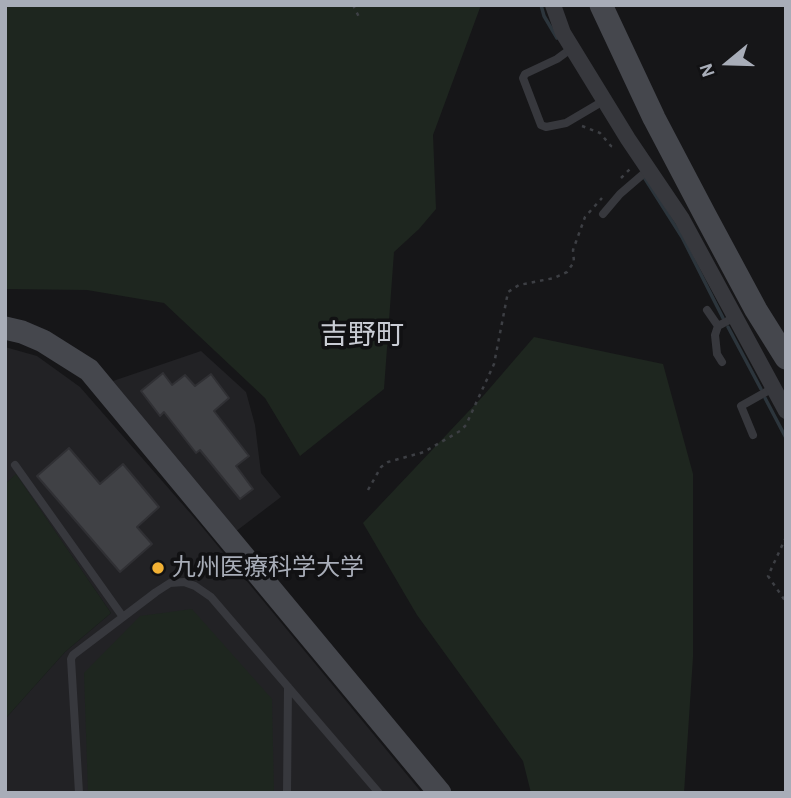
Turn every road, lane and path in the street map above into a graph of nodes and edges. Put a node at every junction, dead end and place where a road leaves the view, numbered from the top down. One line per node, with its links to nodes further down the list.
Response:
1 (353, 5): 4 (path)
2 (553, 5): 5 (street)
3 (601, 5): 17 (street)
4 (359, 17)
5 (572, 48): 6 (street); 7 (lane)
6 (606, 100): 7 (lane); 8 (street)
7 (566, 123): 8 (path)
8 (628, 139): 9 (street)
9 (645, 164): 10 (path); 12 (lane); 14 (street)
10 (617, 181)
11 (608, 191): 23 (path)
12 (603, 214)
13 (707, 310): 15 (lane)
14 (735, 317): 15 (lane); 19 (street)
15 (718, 326): 18 (lane)
16 (5, 328): 31 (street)
17 (786, 358)
18 (722, 362)
19 (773, 388): 20 (street); 21 (lane)
20 (786, 411)
21 (753, 435)
22 (15, 464): 26 (lane)
23 (368, 490)
24 (786, 537): 25 (path)
25 (786, 602)
26 (123, 617): 27 (lane); 28 (lane)
27 (288, 687): 29 (lane); 30 (lane)
28 (79, 793)
29 (287, 793)
30 (379, 793)
31 (440, 793)

